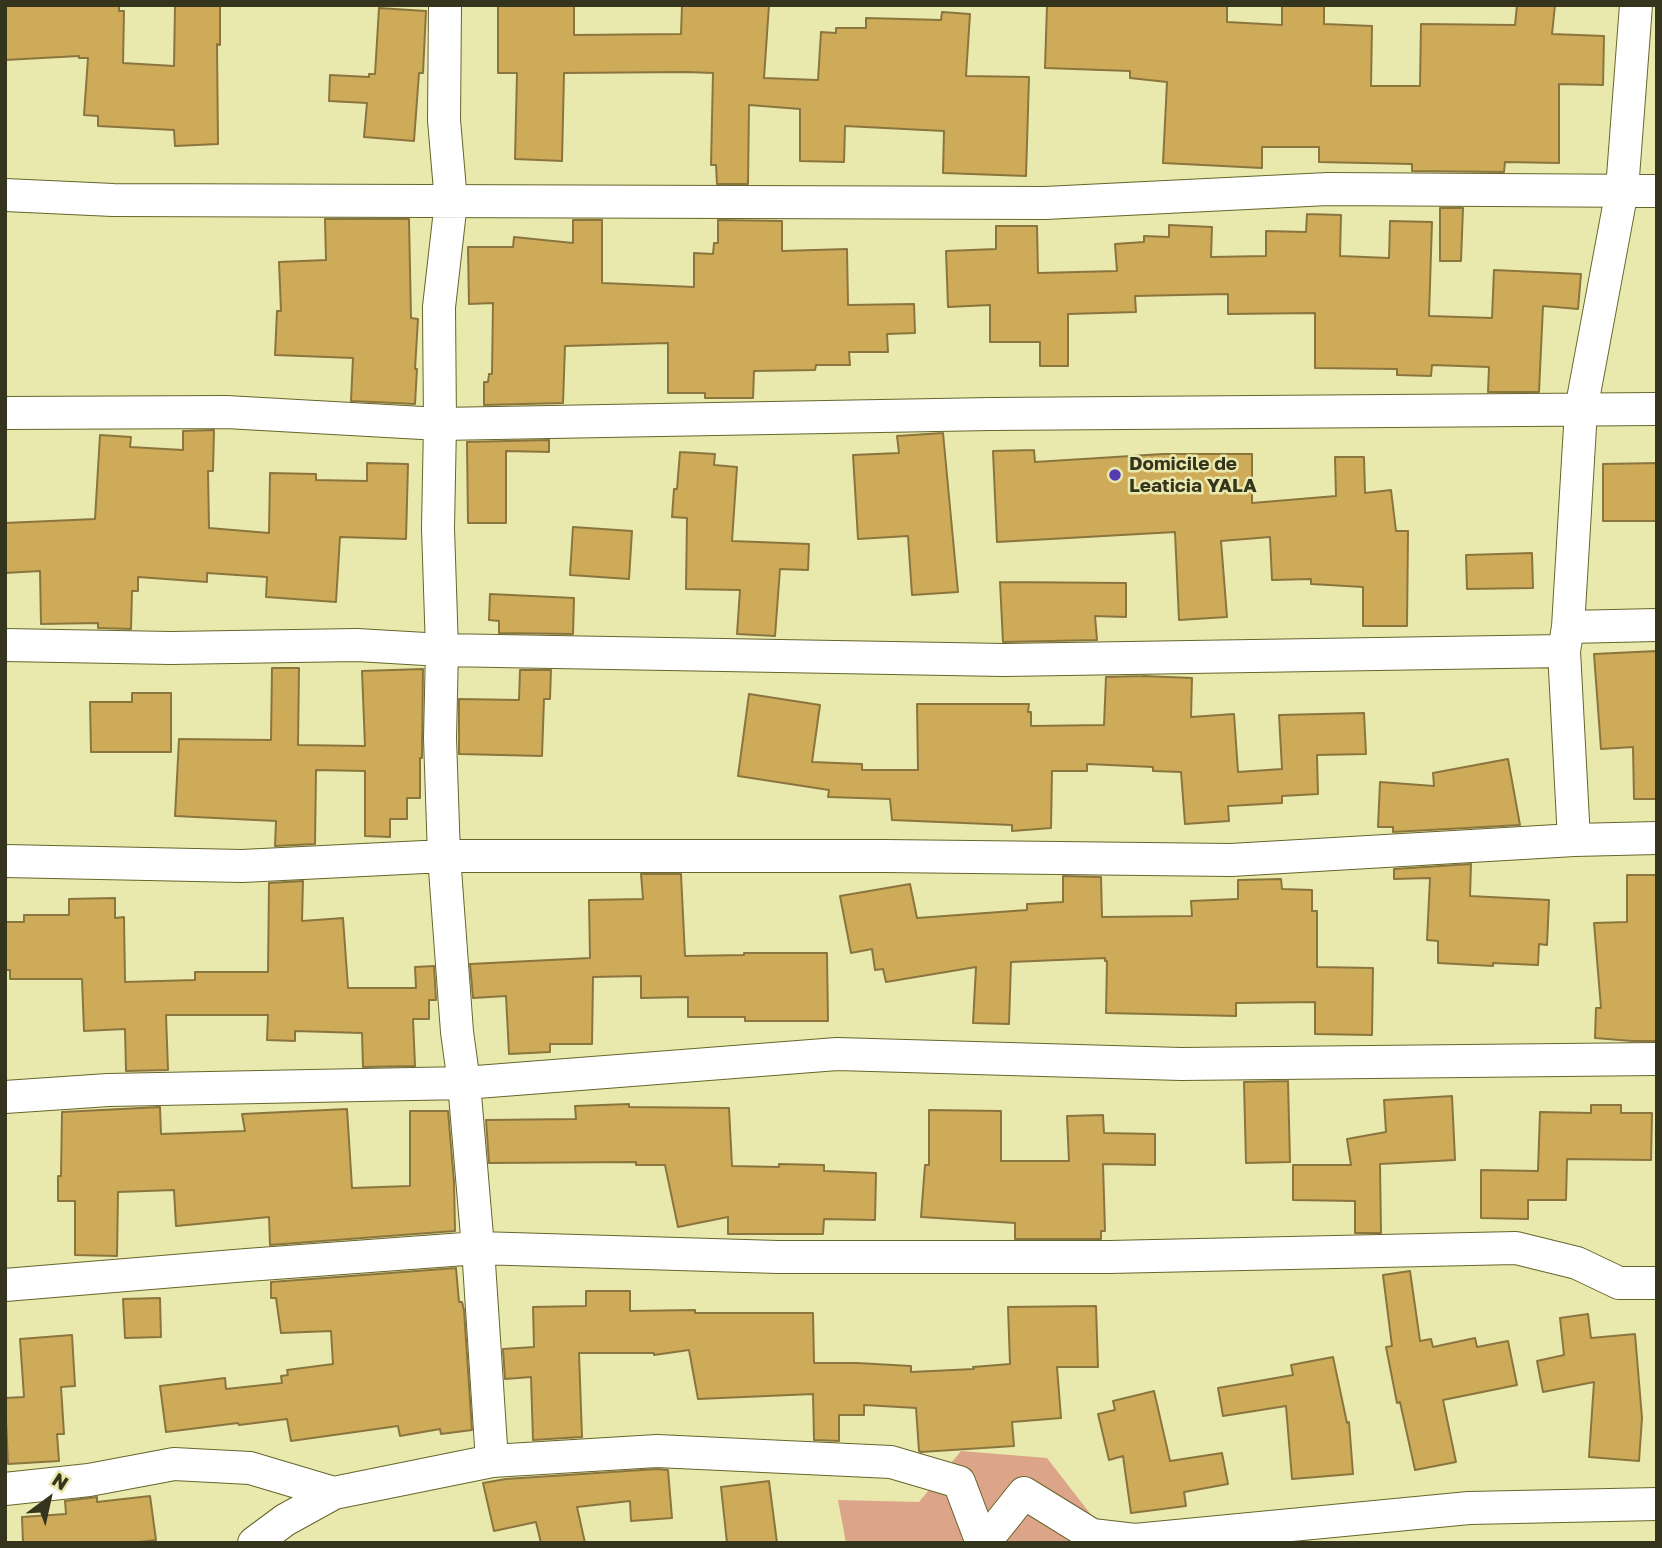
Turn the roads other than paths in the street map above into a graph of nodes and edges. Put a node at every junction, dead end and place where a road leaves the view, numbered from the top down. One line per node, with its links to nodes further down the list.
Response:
1 (445, 5): 6 (street)
2 (1643, 7): 3 (street)
3 (1622, 190): 4 (street); 6 (street); 8 (street)
4 (1657, 191)
5 (5, 195): 6 (street)
6 (451, 202): 10 (street)
7 (1657, 409): 8 (street)
8 (1581, 410): 10 (street); 12 (street)
9 (5, 412): 10 (street)
10 (440, 424): 14 (street)
11 (1657, 625): 12 (street)
12 (1566, 639): 14 (street); 16 (street)
13 (5, 645): 14 (street)
14 (442, 650): 17 (street)
15 (1657, 838): 16 (street)
16 (1574, 840): 17 (street)
17 (444, 856): 18 (street); 20 (street)
18 (5, 860)
19 (1657, 1059): 20 (street)
20 (464, 1083): 21 (street); 22 (street)
21 (5, 1097)
22 (478, 1248): 23 (street); 24 (street); 25 (street)
23 (1657, 1283)
24 (5, 1285)
25 (492, 1461): 27 (street); 30 (street)
26 (5, 1489): 27 (street)
27 (334, 1493): 29 (street)
28 (1657, 1504): 30 (street)
29 (254, 1543)
30 (983, 1543)

